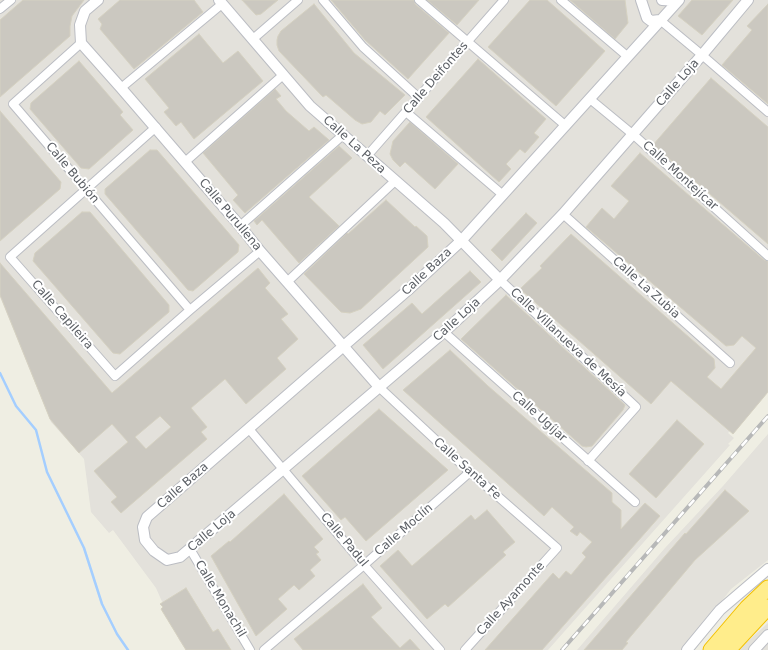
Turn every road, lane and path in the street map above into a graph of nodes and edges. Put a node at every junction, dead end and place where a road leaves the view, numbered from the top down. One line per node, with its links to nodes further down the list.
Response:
1 (11, 0): 13 (street)
2 (98, 0): 17 (street)
3 (298, 0): 15 (street)
4 (324, 0): 22 (street)
5 (419, 0): 16 (street)
6 (504, 0): 16 (street, Calle Deifontes)
7 (561, 0): 19 (street)
8 (641, 0): 14 (street)
9 (662, 0): 10 (street)
10 (678, 0): 14 (street, Calle Baza)
11 (748, 0): 18 (street, Calle Loja)
12 (220, 2): 15 (street, Calle La Peza); 21 (street)
13 (0, 9)
14 (660, 20): 18 (street); 19 (street, Calle Baza)
15 (253, 39): 20 (street, Calle La Peza)
16 (468, 42): 22 (street, Calle Deifontes); 26 (street)
17 (81, 44): 21 (street, Calle Purullena); 33 (street, Calle Bubión)
18 (702, 55): 25 (street); 28 (street, Calle Loja)
19 (627, 56): 23 (street, Calle Baza)
20 (283, 75): 29 (street, Calle La Peza); 31 (street)
21 (121, 88): 27 (street, Calle Purullena)
22 (418, 98): 24 (street, Calle Deifontes)
23 (590, 99): 26 (street, Calle Baza); 28 (street, Calle Montejícar)
24 (406, 112): 30 (street, Calle Deifontes); 34 (street)
25 (768, 112)
26 (566, 126): 34 (street, Calle Baza)
27 (156, 127): 31 (street, Calle Purullena); 33 (street, Calle Capileira)
28 (633, 134): 35 (street, Calle Loja); 39 (street, Calle Montejícar)
29 (343, 135): 30 (street, Calle La Peza); 36 (street)
30 (367, 156): 32 (street, Calle La Peza)
31 (185, 162): 36 (street, Calle Purullena)
32 (395, 181): 37 (street, Calle La Peza); 41 (street)
33 (86, 190): 42 (street, Calle Bubión); 42 (street, Calle Capileira)
34 (503, 195): 37 (street, Calle Baza)
35 (563, 214): 40 (street, Calle Loja); 45 (street, Calle La Zubia)
36 (240, 226): 38 (street, Calle Purullena)
37 (461, 241): 40 (street, Calle La Peza); 44 (street, Calle Baza)
38 (260, 251): 41 (street, Calle Purullena); 42 (street, Calle Capileira)
39 (768, 256)
40 (500, 280): 43 (street, Calle Loja); 48 (street, Calle Villanueva de Mesía)
41 (287, 282): 44 (street, Calle Purullena)
42 (190, 310)
43 (444, 332): 46 (street, Calle Loja); 48 (street, Calle Ugíjar)
44 (344, 346): 46 (street, Calle Purullena); 47 (street, Calle Baza)
45 (730, 363)
46 (380, 388): 49 (street, Calle Loja); 50 (street, Calle Santa Fe)
47 (249, 429): 49 (street, Calle Padul); 52 (street, Calle Baza)
48 (588, 461): 51 (street, Calle Ugíjar)
49 (284, 469): 54 (street, Calle Loja); 55 (street, Calle Padul)
50 (470, 472): 53 (street, Calle Santa Fe); 55 (street, Calle Moclín)
51 (635, 502)
52 (147, 517): 54 (street, Calle Loja)
53 (557, 548): 63 (street, Calle Ayamonte)
54 (190, 549): 60 (street, Calle Monachil)
55 (364, 565): 61 (street, Calle Moclín); 62 (street, Calle Padul)
56 (768, 569): 64 (street)
57 (768, 588): 65 (highway)
58 (768, 608): 66 (highway)
59 (768, 635): 67 (street)
60 (250, 650)
61 (264, 650)
62 (440, 650)
63 (465, 650)
64 (687, 650)
65 (711, 650)
66 (728, 650)
67 (754, 650)

